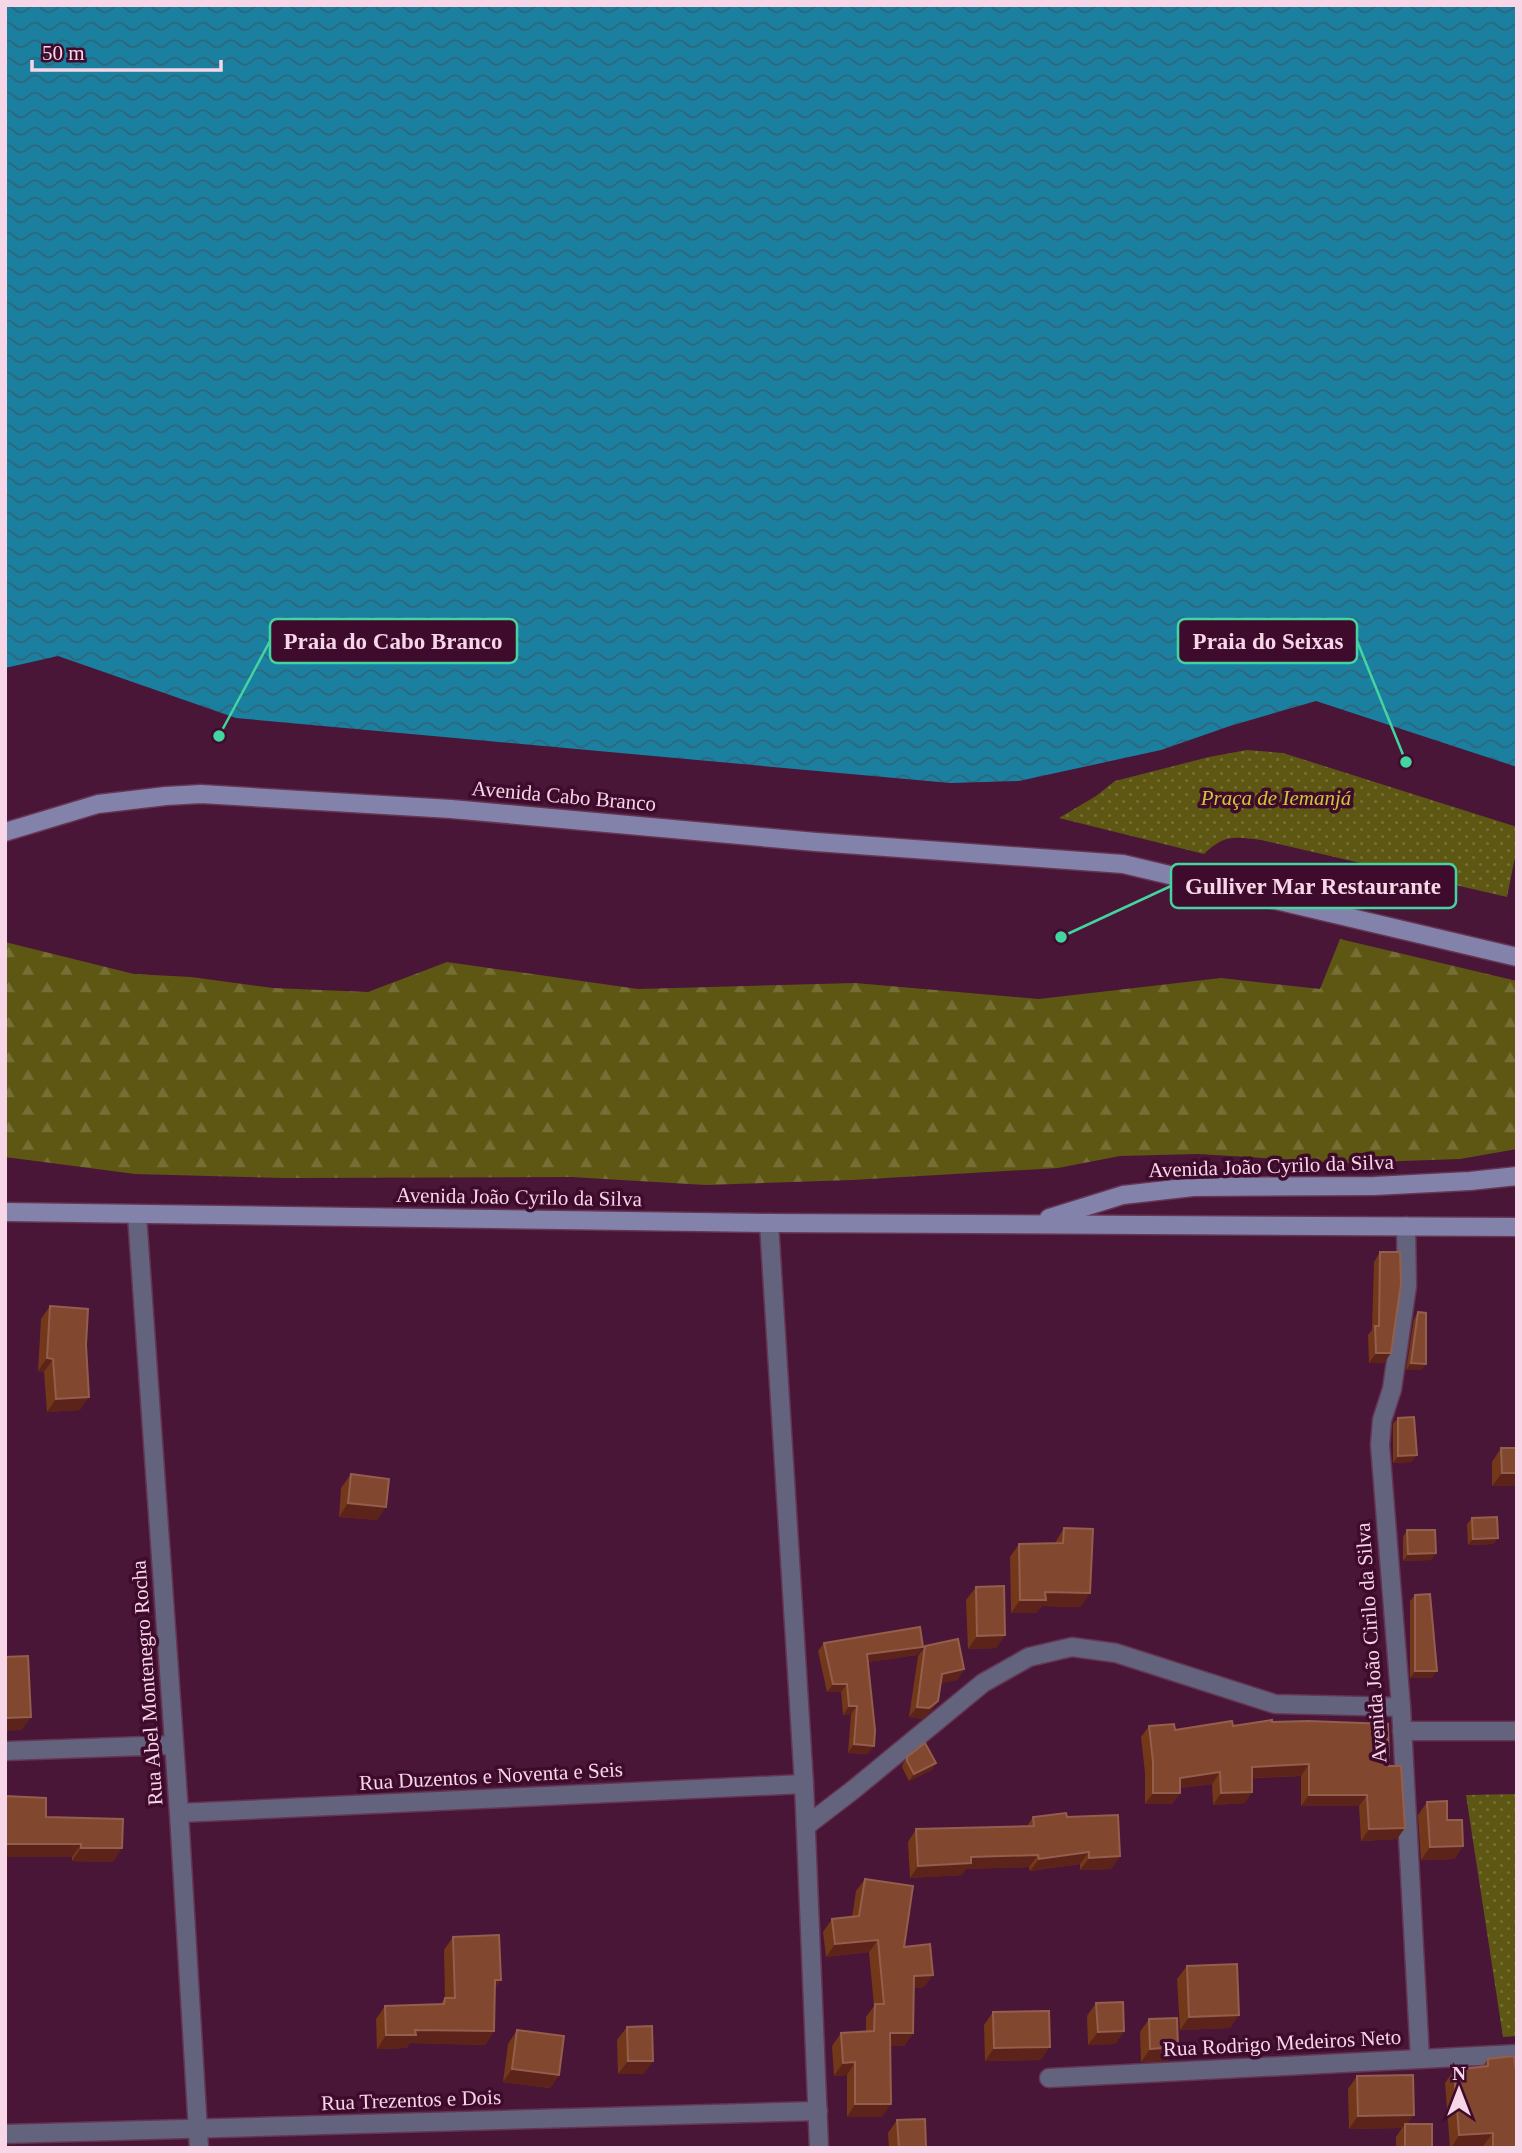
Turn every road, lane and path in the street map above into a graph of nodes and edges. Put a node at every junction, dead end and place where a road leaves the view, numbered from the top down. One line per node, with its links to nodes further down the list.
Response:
1 (5, 832): 2 (street, Avenida Cabo Branco)
2 (1517, 957)
3 (1517, 1176): 7 (street, Avenida João Cyrilo da Silva)
4 (5, 1212): 5 (street, Avenida João Cyrilo da Silva)
5 (137, 1215): 6 (street, Avenida João Cyrilo da Silva); 13 (street, Rua Abel Montenegro Rocha)
6 (769, 1223): 7 (street, Avenida João Cyrilo da Silva); 15 (street)
7 (1031, 1223): 8 (street, Avenida João Cyrilo da Silva)
8 (1406, 1226): 9 (street, Avenida João Cyrilo da Silva); 10 (street, Avenida João Cirilo da Silva)
9 (1517, 1227)
10 (1401, 1706): 11 (street, Avenida João Cirilo da Silva); 17 (street)
11 (1402, 1731): 12 (street); 19 (street, Avenida João Cirilo da Silva)
12 (1517, 1731)
13 (173, 1745): 14 (street); 16 (street, Rua Abel Montenegro Rocha)
14 (5, 1751)
15 (804, 1784): 16 (street, Rua Duzentos e Noventa e Seis); 17 (street)
16 (179, 1813): 22 (street, Rua Abel Montenegro Rocha)
17 (806, 1826): 21 (street)
18 (1517, 2054): 19 (street, Rua Rodrigo Medeiros Neto)
19 (1420, 2059): 20 (street, Rua Rodrigo Medeiros Neto)
20 (1049, 2078)
21 (818, 2111): 22 (street, Rua Trezentos e Dois); 25 (street)
22 (198, 2129): 23 (street, Rua Trezentos e Dois); 24 (street, Rua Abel Montenegro Rocha)
23 (5, 2134)
24 (199, 2148)
25 (819, 2148)

